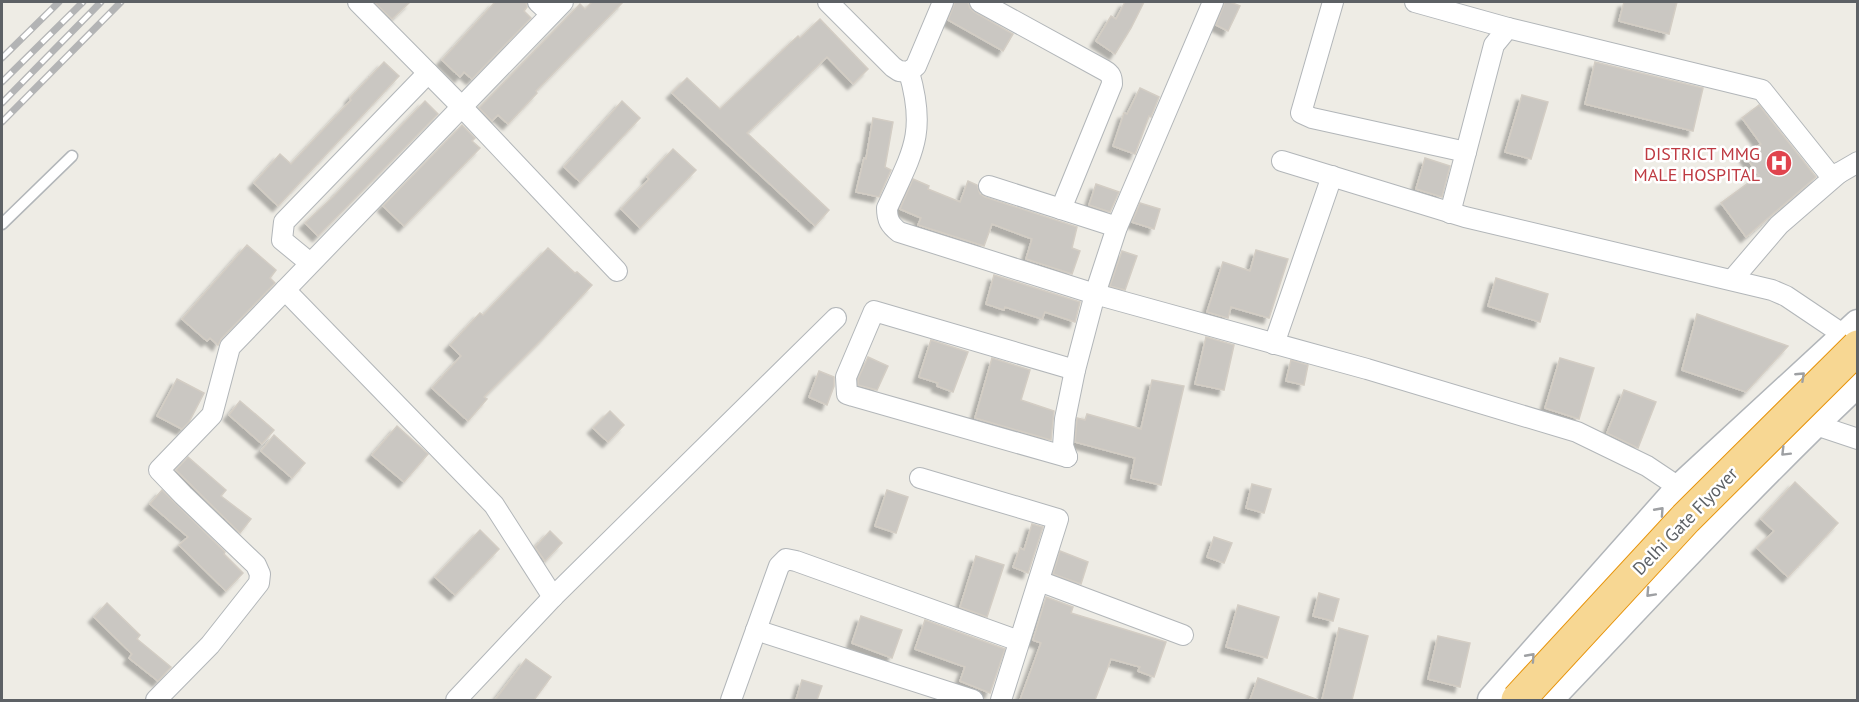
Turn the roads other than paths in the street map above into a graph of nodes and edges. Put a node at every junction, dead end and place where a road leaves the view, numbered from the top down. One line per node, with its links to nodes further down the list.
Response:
1 (358, 2): 11 (street)
2 (828, 2): 10 (street)
3 (943, 2): 10 (street)
4 (980, 2): 20 (street)
5 (1213, 2): 23 (street)
6 (1334, 2): 13 (street)
7 (1415, 2): 9 (street)
8 (550, 6): 12 (street)
9 (1508, 28): 13 (street); 17 (street)
10 (909, 72): 28 (street)
11 (428, 73): 12 (street); 24 (street)
12 (461, 106): 24 (street); 25 (street)
13 (1466, 152): 21 (street)
14 (72, 156): 22 (lane)
15 (1282, 161): 18 (street)
16 (1857, 162): 17 (street)
17 (1839, 172): 26 (street)
18 (1332, 176): 21 (street); 31 (street)
19 (989, 186): 20 (street)
20 (1061, 208): 23 (street)
21 (1450, 213): 26 (street)
22 (2, 224)
23 (1117, 227): 28 (street)
24 (310, 263): 27 (street)
25 (617, 271)
26 (1732, 280): 30 (street)
27 (285, 290): 39 (street); 44 (street)
28 (1095, 294): 31 (street); 32 (street)
29 (836, 318): 39 (street)
30 (1854, 339): 37 (main road, one-way to 30); 49 (highway, Delhi Gate Flyover, bridge)
31 (1274, 344): 37 (street)
32 (1075, 370): 32 (street)
33 (1857, 382): 34 (main road)
34 (1813, 424): 35 (street); 50 (main road, one-way to 50)
35 (1857, 440)
36 (920, 477): 38 (street)
37 (1680, 488): 48 (main road, one-way to 37)
38 (1038, 581): 41 (street); 42 (street)
39 (554, 597): 43 (street)
40 (756, 630): 42 (street); 45 (street); 46 (street)
41 (1183, 635)
42 (1019, 641): 47 (street)
43 (462, 699)
44 (156, 700)
45 (734, 700)
46 (973, 700)
47 (1001, 700)
48 (1492, 700)
49 (1518, 700)
50 (1548, 700)

